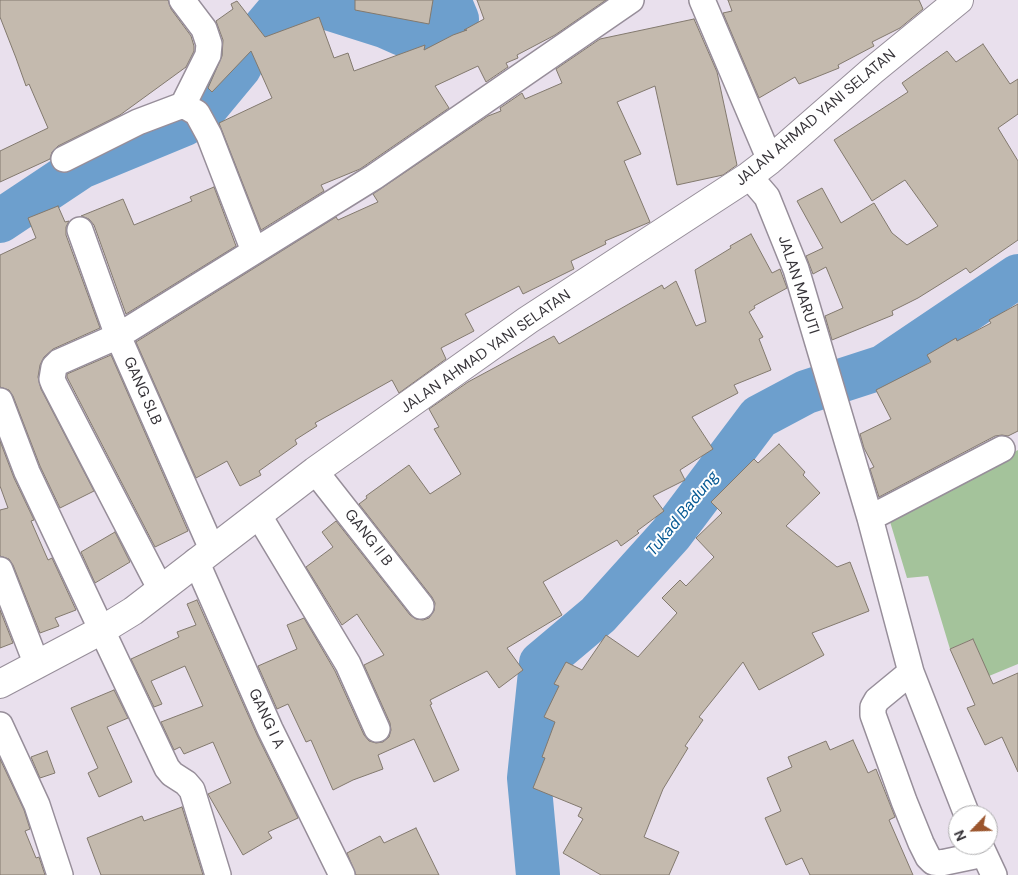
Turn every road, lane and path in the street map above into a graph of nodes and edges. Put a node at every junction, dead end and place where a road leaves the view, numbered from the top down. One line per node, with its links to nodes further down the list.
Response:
1 (631, 0): 9 (street)
2 (702, 0): 7 (street, JALAN MARUTI)
3 (959, 0): 7 (main road, JALAN AHMAD YANI SELATAN)
4 (192, 4): 5 (street)
5 (183, 104): 6 (street); 9 (street)
6 (64, 159)
7 (760, 168): 13 (main road, JALAN AHMAD YANI SELATAN); 15 (street, JALAN MARUTI)
8 (80, 230): 10 (street, GANG SLB)
9 (254, 251): 10 (street)
10 (118, 336): 16 (street, GANG SLB); 18 (street)
11 (0, 401): 20 (street)
12 (1002, 449): 15 (street)
13 (315, 471): 14 (main road, JALAN AHMAD YANI SELATAN); 19 (street, GANG II B)
14 (259, 516): 16 (main road, JALAN AHMAD YANI SELATAN); 25 (street)
15 (870, 518): 22 (street, JALAN MARUTI)
16 (204, 555): 18 (main road, JALAN AHMAD YANI SELATAN); 30 (street, GANG I A)
17 (0, 570): 21 (street)
18 (161, 590): 20 (main road, JALAN AHMAD YANI SELATAN)
19 (421, 606)
20 (102, 630): 21 (main road, JALAN AHMAD YANI SELATAN); 29 (street)
21 (36, 665): 23 (main road, JALAN AHMAD YANI SELATAN)
22 (912, 672): 26 (street, JALAN MARUTI); 27 (street)
23 (0, 684)
24 (0, 725): 28 (street)
25 (377, 729)
26 (963, 805)
27 (986, 858)
28 (60, 875)
29 (218, 875)
30 (342, 875)

